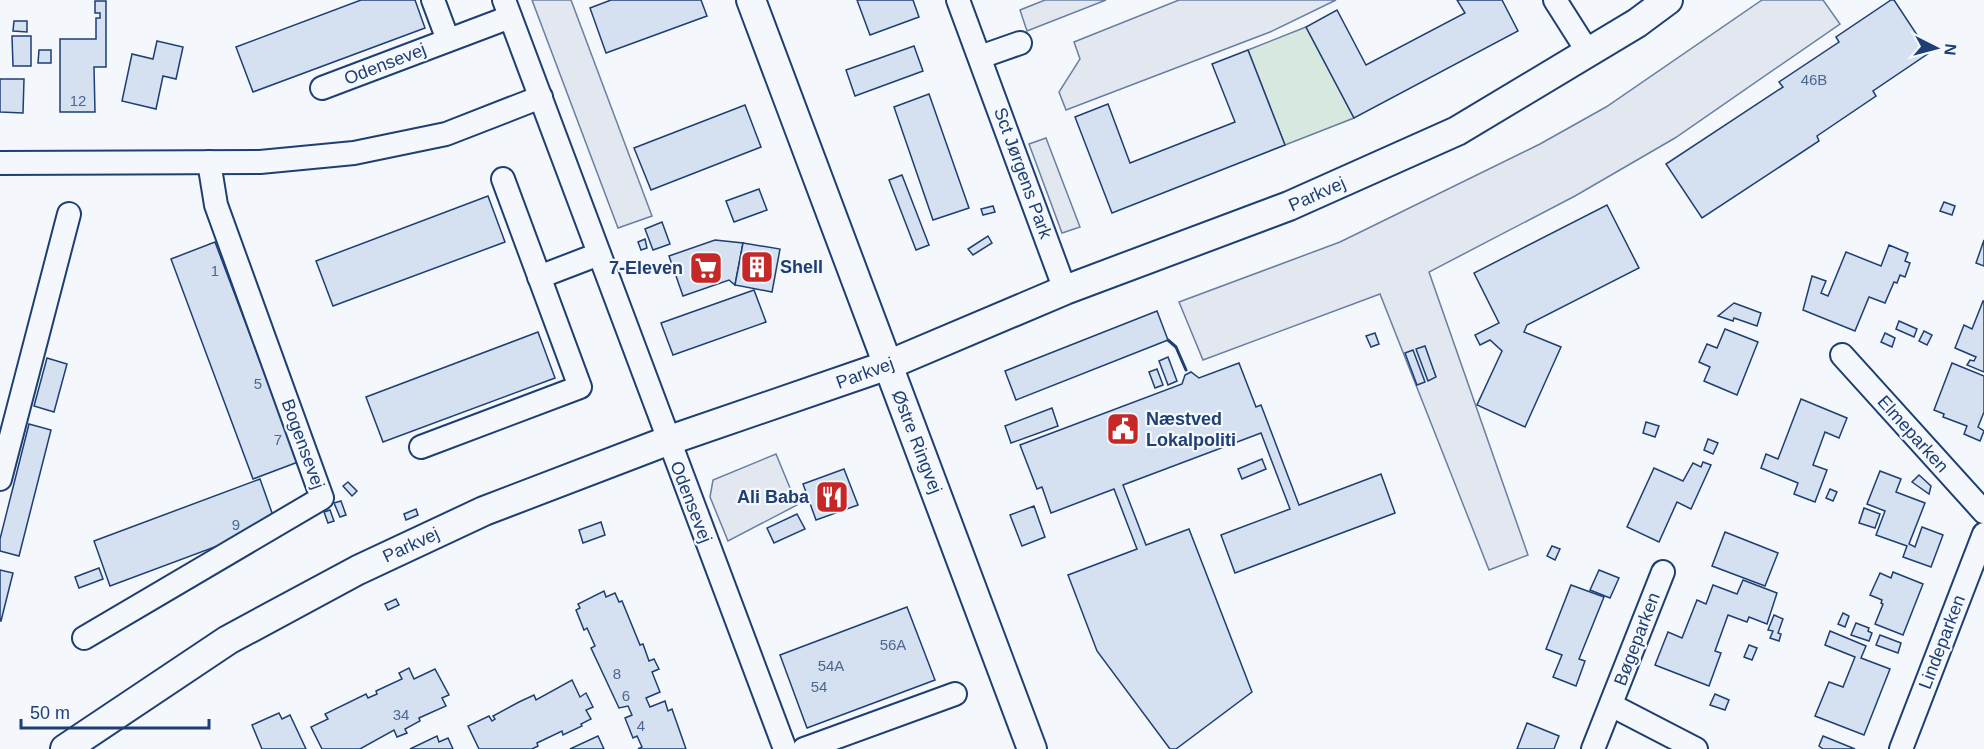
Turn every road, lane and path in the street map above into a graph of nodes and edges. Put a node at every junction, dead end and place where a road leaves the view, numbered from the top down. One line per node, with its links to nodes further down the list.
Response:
1 (433, 0): 7 (street, Odensevej)
2 (752, 0): 21 (street, Østre Ringvej)
3 (958, 0): 10 (street, Sct Jørgens Park)
4 (1555, 0): 9 (street)
5 (1668, 0): 9 (street, Parkvej)
6 (507, 8): 7 (street, Odensevej); 12 (street, Odensevej)
7 (448, 40): 11 (street, Odensevej)
8 (1020, 44): 10 (street)
9 (1588, 52): 19 (street, Parkvej)
10 (980, 57): 19 (street, Sct Jørgens Park)
11 (322, 88)
12 (541, 97): 13 (street); 17 (street, Odensevej)
13 (209, 162): 14 (street); 28 (street, Bogensevej)
14 (0, 163)
15 (503, 179): 18 (street)
16 (69, 214): 24 (street)
17 (599, 255): 18 (street); 22 (street, Odensevej)
18 (539, 277): 23 (street)
19 (1065, 290): 21 (street, Parkvej)
20 (1842, 355): 25 (street, Elmeparken)
21 (888, 365): 22 (street, Parkvej); 34 (street, Østre Ringvej)
22 (668, 441): 31 (street, Parkvej); 32 (street, Odensevej)
23 (421, 447)
24 (0, 479)
25 (1984, 512)
26 (1984, 534): 37 (street, Lindeparken)
27 (1663, 572): 30 (street, Bøgeparken)
28 (84, 638)
29 (955, 694): 33 (street)
30 (1611, 705): 35 (street, Bøgeparken); 36 (street, Bøgeparken)
31 (65, 749)
32 (785, 749)
33 (804, 749)
34 (1032, 749)
35 (1593, 749)
36 (1696, 749)
37 (1901, 749)

